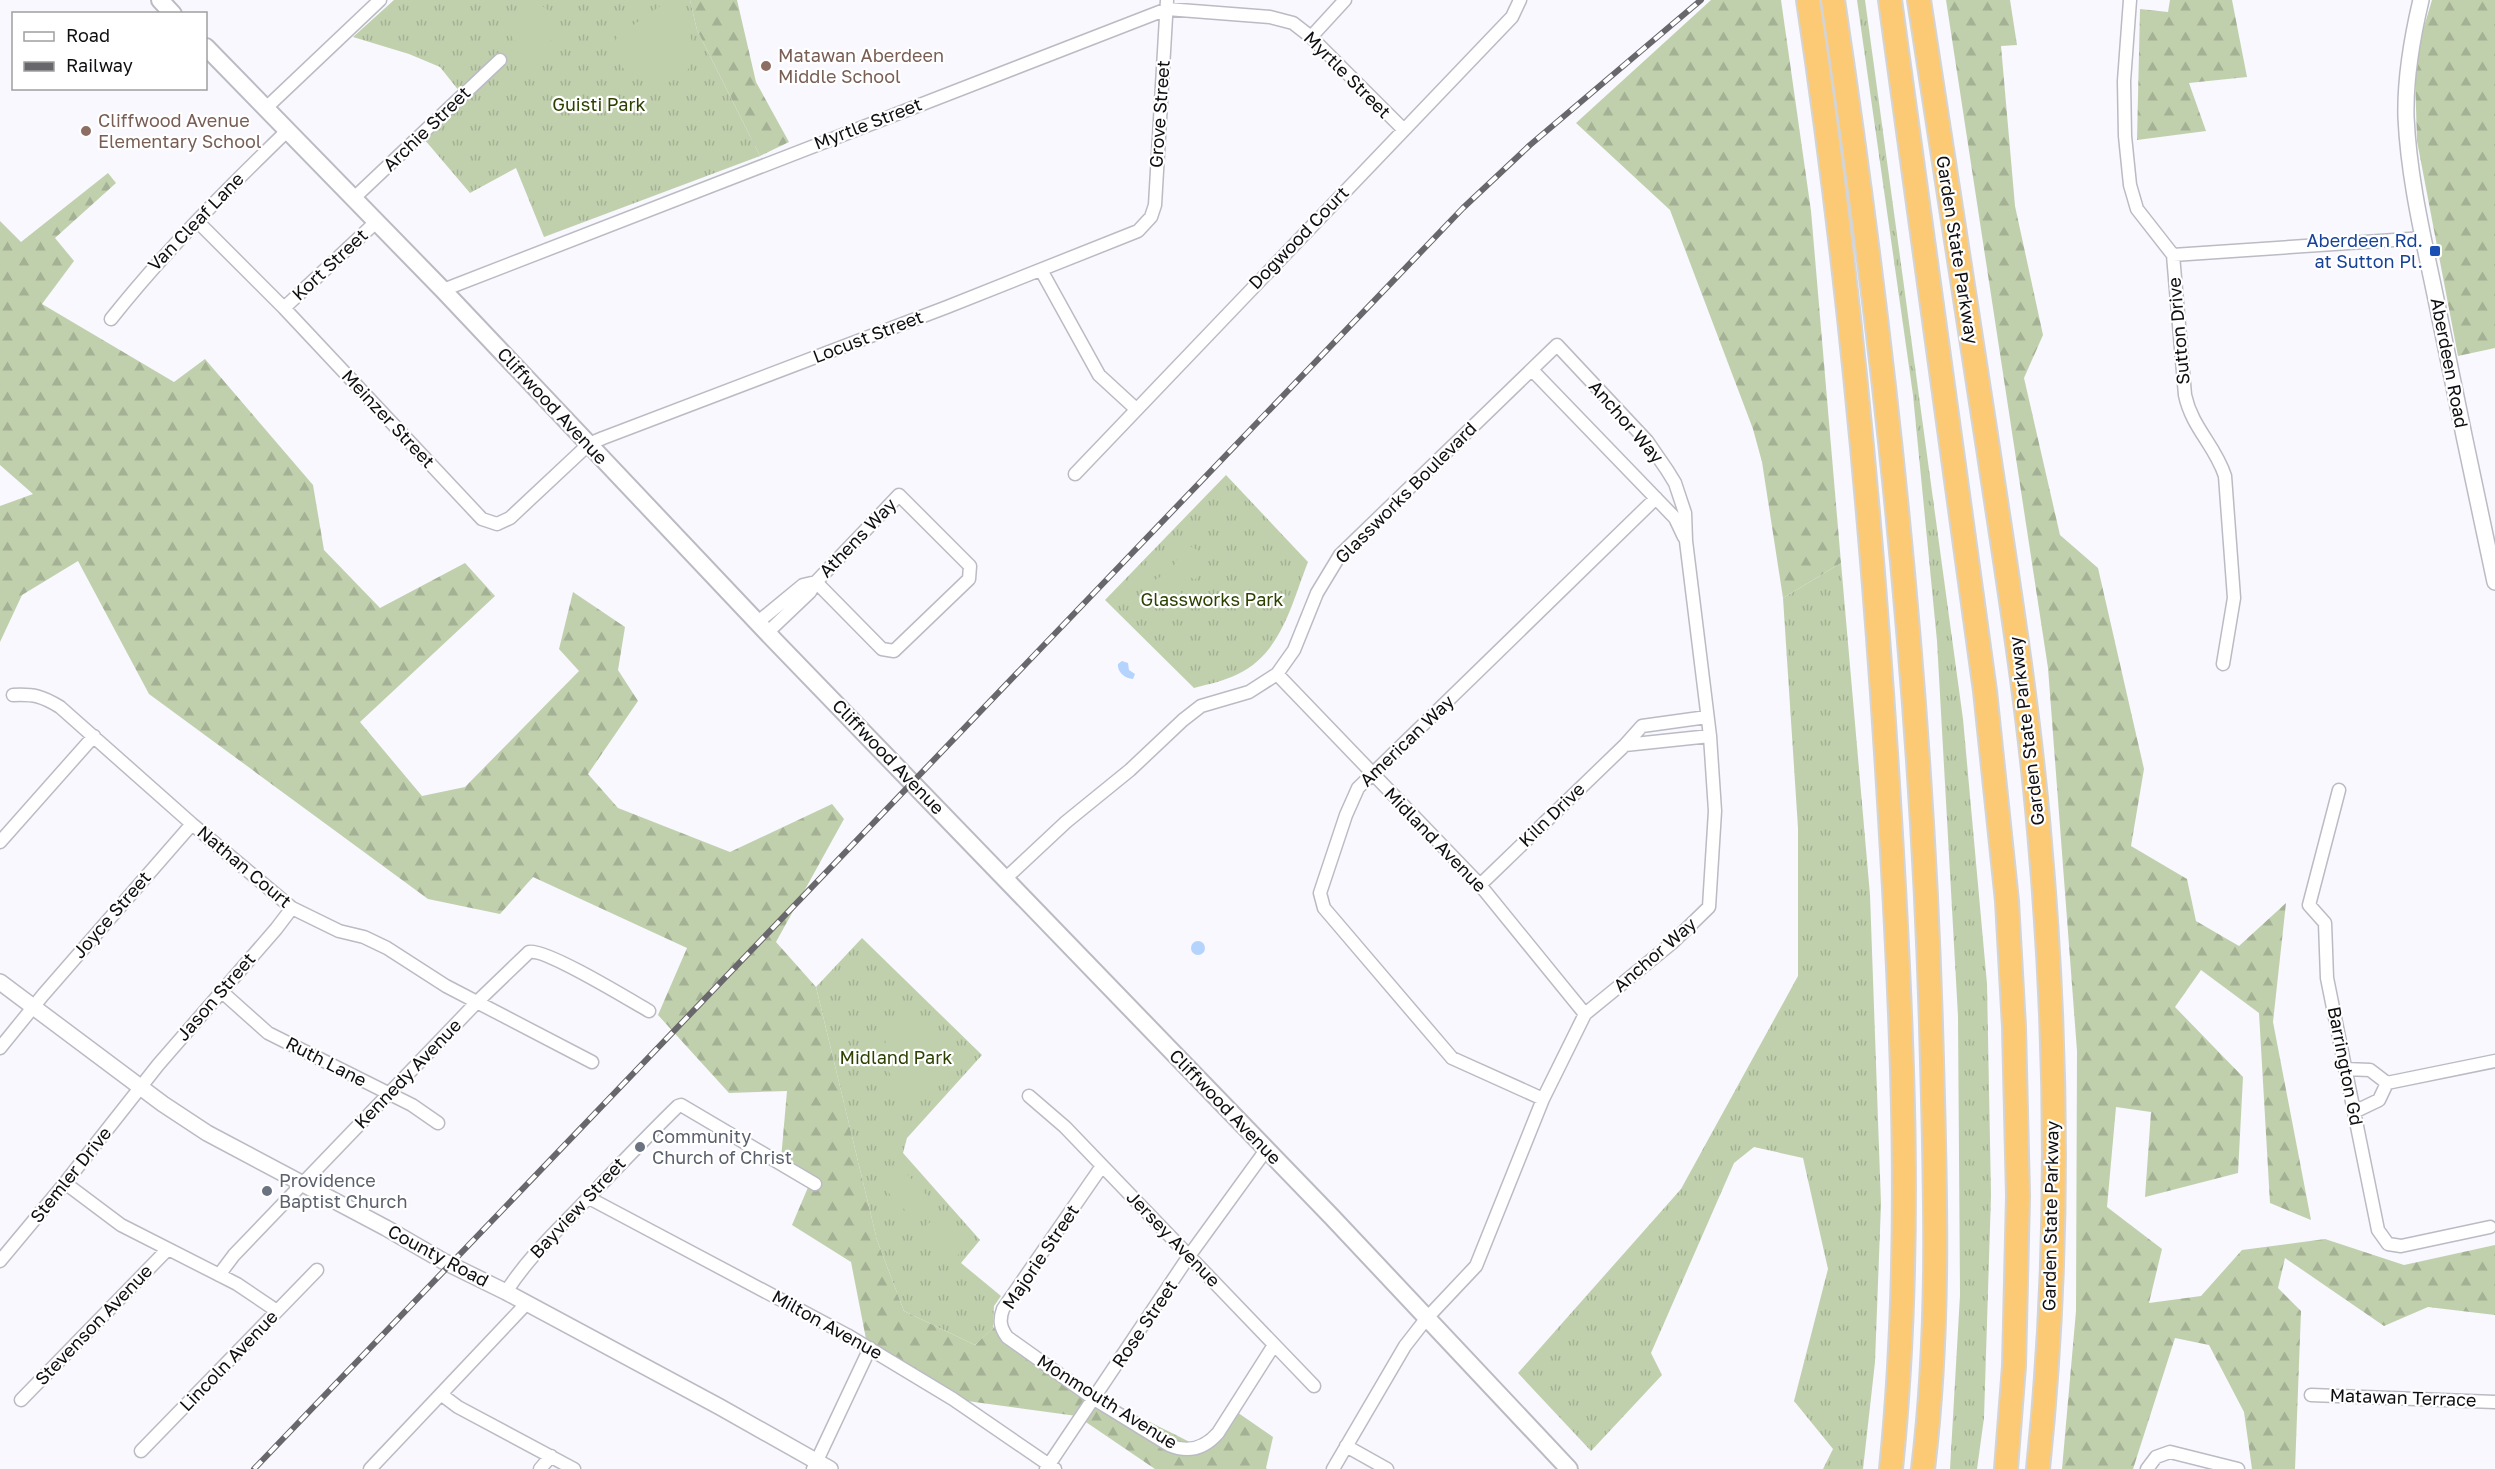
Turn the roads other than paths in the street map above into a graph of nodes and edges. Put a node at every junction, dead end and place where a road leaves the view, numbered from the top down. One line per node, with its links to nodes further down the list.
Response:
1 (160, 0): 12 (main road)
2 (380, 0): 16 (street)
3 (1345, 0): 13 (street)
4 (1520, 0): 17 (street, Dogwood Court)
5 (1808, 0): 106 (highway)
6 (1833, 0): 107 (highway)
7 (1890, 0): 108 (highway, Garden State Parkway)
8 (1919, 0): 109 (highway, Garden State Parkway)
9 (2130, 0): 24 (street, Sutton Drive)
10 (2421, 0): 23 (street, Aberdeen Road)
11 (1167, 4): 13 (street, Myrtle Street); 22 (street, Grove Street); 26 (street, Myrtle Street)
12 (171, 12)
13 (1311, 37): 17 (street, Myrtle Street)
14 (207, 48): 16 (main road, Cliffwood Avenue)
15 (500, 60): 19 (street, Archie Street)
16 (266, 108): 18 (main road, Cliffwood Avenue)
17 (1403, 129): 31 (street, Dogwood Court)
18 (288, 130): 19 (main road, Cliffwood Avenue); 20 (street, Van Cleaf Lane)
19 (354, 198): 21 (main road, Cliffwood Avenue)
20 (197, 221): 27 (street, Meinzer Street); 28 (street, Van Cleaf Lane)
21 (376, 222): 26 (main road, Cliffwood Avenue); 27 (street, Kort Street)
22 (1144, 226): 25 (street, Locust Street)
23 (2424, 237): 24 (street); 37 (street, Aberdeen Road)
24 (2173, 255): 39 (street, Sutton Drive)
25 (1041, 270): 31 (street); 32 (street, Locust Street)
26 (443, 290): 32 (main road, Cliffwood Avenue)
27 (284, 308): 32 (street, Meinzer Street)
28 (111, 319)
29 (1557, 345): 30 (street, Glassworks Boulevard); 35 (street, Anchor Way)
30 (1532, 370): 34 (street, Anchor Way); 40 (street, Glassworks Boulevard)
31 (1136, 409): 33 (street, Dogwood Court)
32 (590, 444): 38 (main road, Cliffwood Avenue)
33 (1074, 474)
34 (1656, 498): 35 (street, Anchor Way); 46 (street, American Way)
35 (1686, 541): 42 (street, Anchor Way)
36 (816, 582): 36 (street, Athens Way); 38 (street, Athens Way)
37 (2495, 582)
38 (763, 627): 50 (main road, Cliffwood Avenue)
39 (2223, 664)
40 (1277, 674): 46 (street, Midland Avenue); 50 (street, Glassworks Boulevard)
41 (13, 695): 43 (street, Nathan Court)
42 (1707, 717): 44 (street, Anchor Way); 45 (street, Kiln Drive)
43 (93, 736): 48 (street, Nathan Court); 49 (street)
44 (1710, 736): 45 (street); 58 (street, Anchor Way)
45 (1625, 745): 51 (street, Kiln Drive)
46 (1373, 774): 51 (street, Midland Avenue); 67 (street, American Way)
47 (2339, 790): 62 (street, Barrington Gd)
48 (192, 824): 52 (street, Nathan Court); 56 (street, Joyce Street)
49 (0, 842)
50 (1005, 879): 70 (main road, Cliffwood Avenue)
51 (1480, 885): 58 (street, Midland Avenue)
52 (292, 908): 54 (street, Jason Street); 55 (street, Nathan Court)
53 (0, 982): 56 (street, County Road)
54 (221, 991): 64 (street, Jason Street); 65 (street, Ruth Lane)
55 (477, 1002): 57 (street, Kennedy Avenue); 61 (street, Nathan Court); 65 (street, Kennedy Avenue)
56 (33, 1007): 59 (street); 64 (street, County Road)
57 (649, 1011)
58 (1585, 1014): 67 (street, Anchor Way)
59 (0, 1048)
60 (2495, 1061): 63 (street)
61 (592, 1062)
62 (2345, 1069): 63 (street); 68 (street, Barrington Gd)
63 (2387, 1083): 68 (street)
64 (141, 1088): 72 (street, Stemler Drive); 73 (street, County Road)
65 (389, 1093): 69 (street, Ruth Lane); 73 (street, Kennedy Avenue)
66 (1029, 1096): 71 (street, Jersey Avenue)
67 (1543, 1099): 85 (street, Anchor Way)
68 (2354, 1112): 76 (street, Barrington Gd)
69 (438, 1123)
70 (1266, 1150): 78 (street, Rose Street); 85 (main road, Cliffwood Avenue)
71 (1102, 1166): 78 (street, Jersey Avenue); 87 (street, Majorie Street)
72 (65, 1183): 77 (street); 79 (street, Stemler Drive)
73 (302, 1184): 81 (street, Kennedy Avenue); 82 (street, County Road)
74 (815, 1184): 75 (street, Bayview Street)
75 (589, 1198): 82 (street, Bayview Street); 88 (street, Milton Avenue)
76 (2490, 1227)
77 (167, 1250): 81 (street); 93 (street, Stevenson Avenue)
78 (1189, 1256): 86 (street, Jersey Avenue); 92 (street, Rose Street)
79 (0, 1261)
80 (317, 1270): 84 (street, Lincoln Avenue)
81 (219, 1275): 84 (street)
82 (506, 1292): 83 (street, County Road)
83 (527, 1303): 90 (street); 98 (street, County Road)
84 (277, 1311): 96 (street, Lincoln Avenue)
85 (1426, 1319): 95 (street, Anchor Way); 100 (main road, Cliffwood Avenue)
86 (1274, 1345): 89 (street, Jersey Avenue); 92 (street, Monmouth Avenue)
87 (1019, 1347): 92 (street, Monmouth Avenue)
88 (870, 1348): 98 (street); 99 (street, Milton Avenue)
89 (1314, 1386)
90 (442, 1395): 97 (street); 101 (street)
91 (2311, 1395): 94 (street, Matawan Terrace)
92 (1094, 1399): 99 (street, Rose Street)
93 (21, 1400)
94 (2495, 1402)
95 (1346, 1446): 104 (street, Anchor Way); 105 (street)
96 (141, 1451)
97 (551, 1456): 102 (street); 103 (street)
98 (820, 1466)
99 (1050, 1468)
100 (1567, 1468)
101 (370, 1469)
102 (540, 1469)
103 (574, 1469)
104 (1333, 1469)
105 (1386, 1469)
106 (1891, 1469)
107 (1923, 1469)
108 (2006, 1469)
109 (2038, 1469)
110 (2147, 1469): 111 (street)
111 (2238, 1469)

